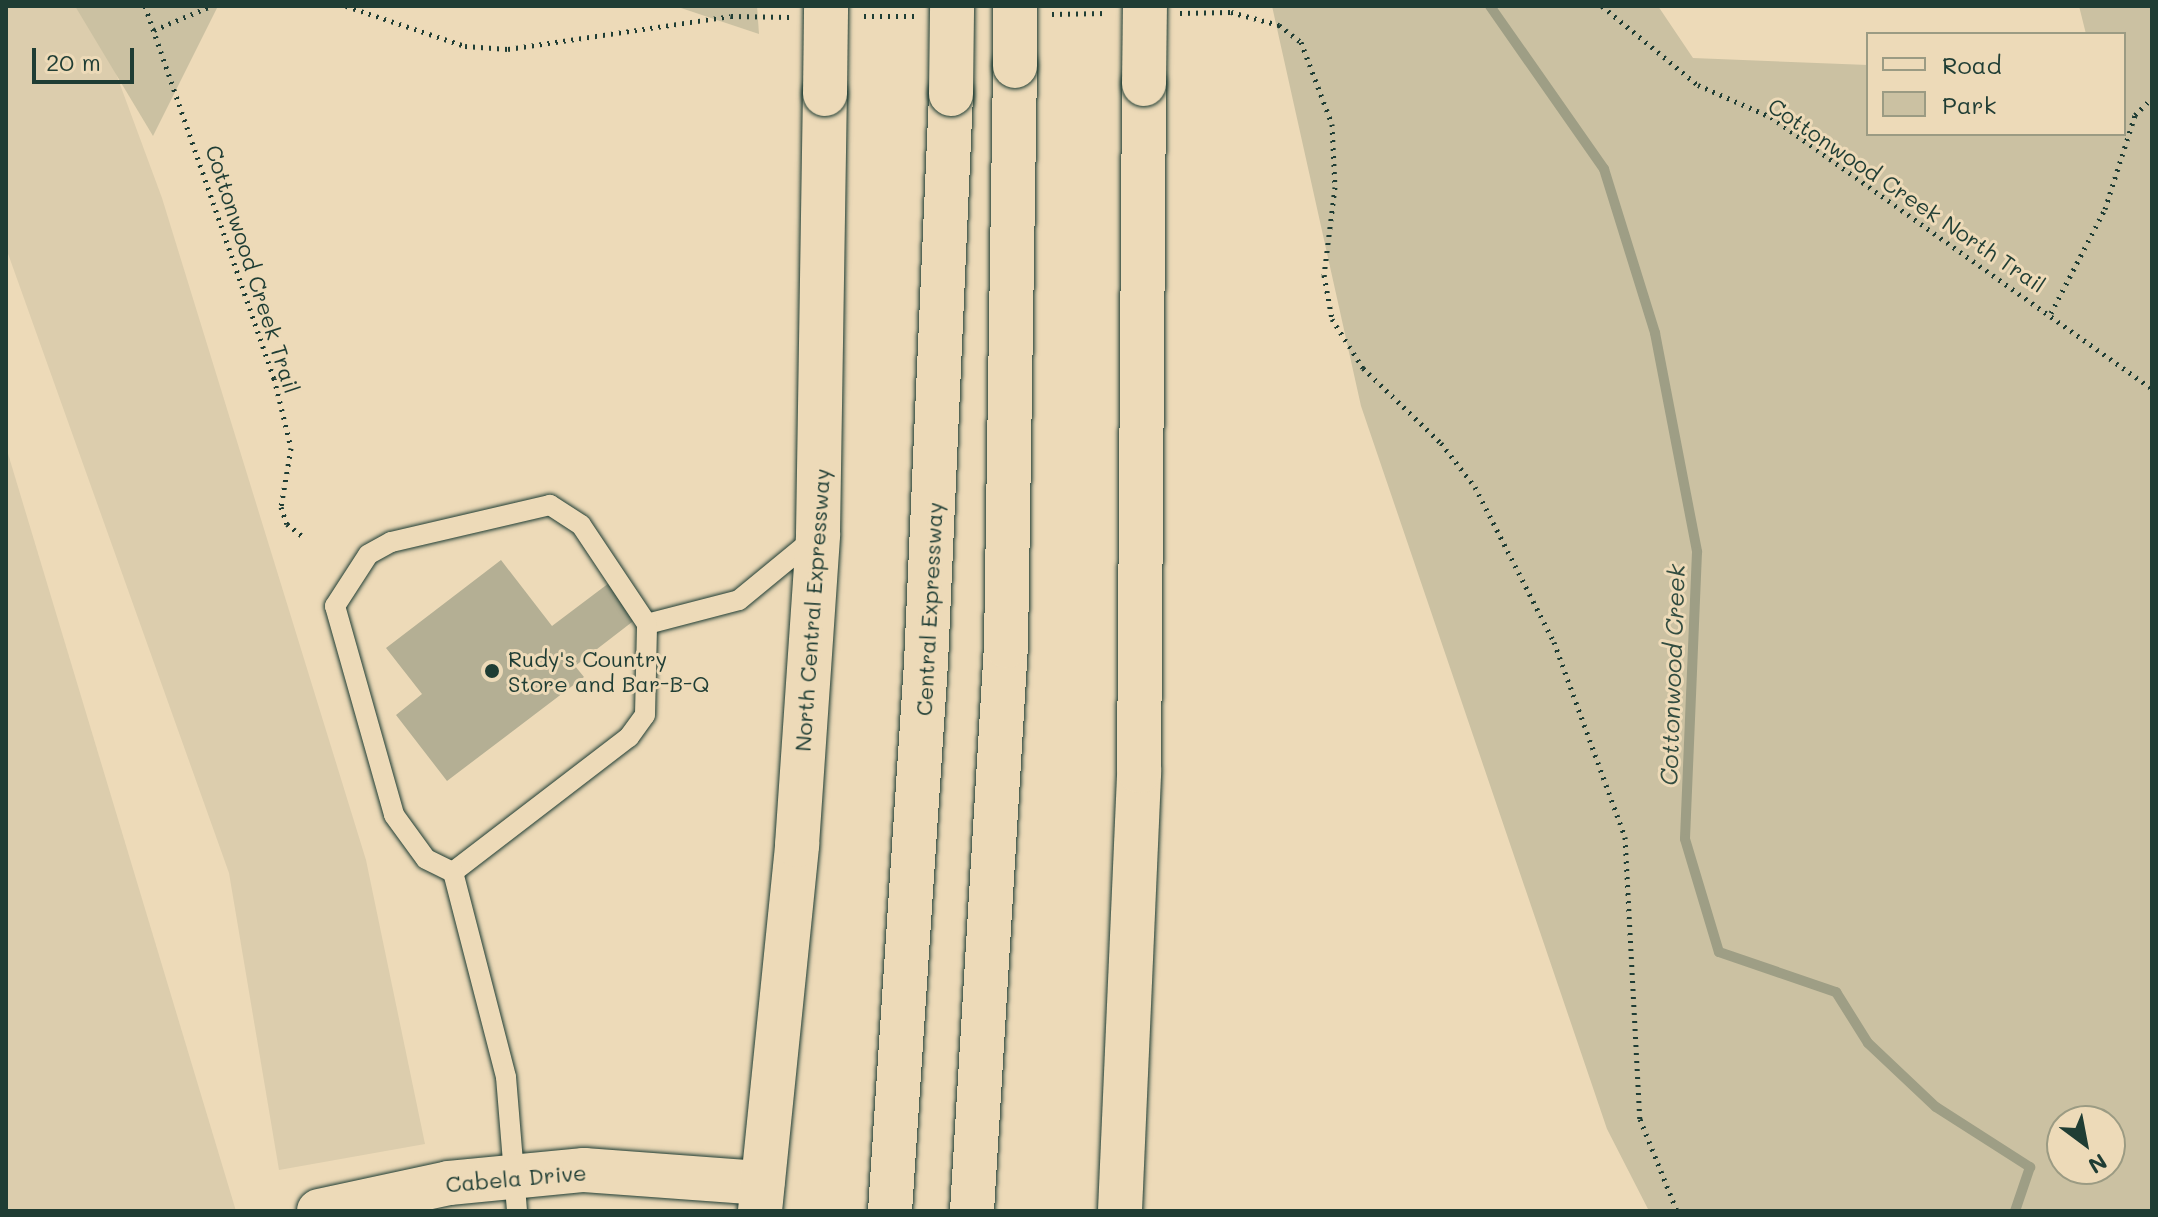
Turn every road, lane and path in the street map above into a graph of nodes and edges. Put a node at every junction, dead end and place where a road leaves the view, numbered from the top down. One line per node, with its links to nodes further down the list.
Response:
1 (145, 6): 9 (path, Cottonwood Creek Trail)
2 (211, 6): 9 (path)
3 (346, 6): 8 (path)
4 (1602, 6): 11 (path, Cottonwood Creek North Trail)
5 (1028, 10): 7 (path); 21 (main road, bridge)
6 (942, 11): 8 (path); 20 (main road, Central Expressway, bridge)
7 (1145, 11): 22 (main road, bridge); 23 (path)
8 (828, 13): 13 (main road, North Central Expressway, bridge)
9 (154, 30): 14 (path, Cottonwood Creek Trail)
10 (2152, 98): 11 (path)
11 (2051, 313): 12 (path, Cottonwood Creek North Trail)
12 (2152, 389)
13 (818, 534): 15 (lane); 18 (main road, North Central Expressway)
14 (305, 538)
15 (647, 624): 16 (lane); 16 (lane)
16 (453, 872): 17 (lane)
17 (516, 1193): 18 (main road, Cabela Drive); 19 (main road, Cabela Drive)
18 (761, 1197)
19 (319, 1211)
20 (890, 1211)
21 (972, 1211)
22 (1120, 1211)
23 (1677, 1211)

